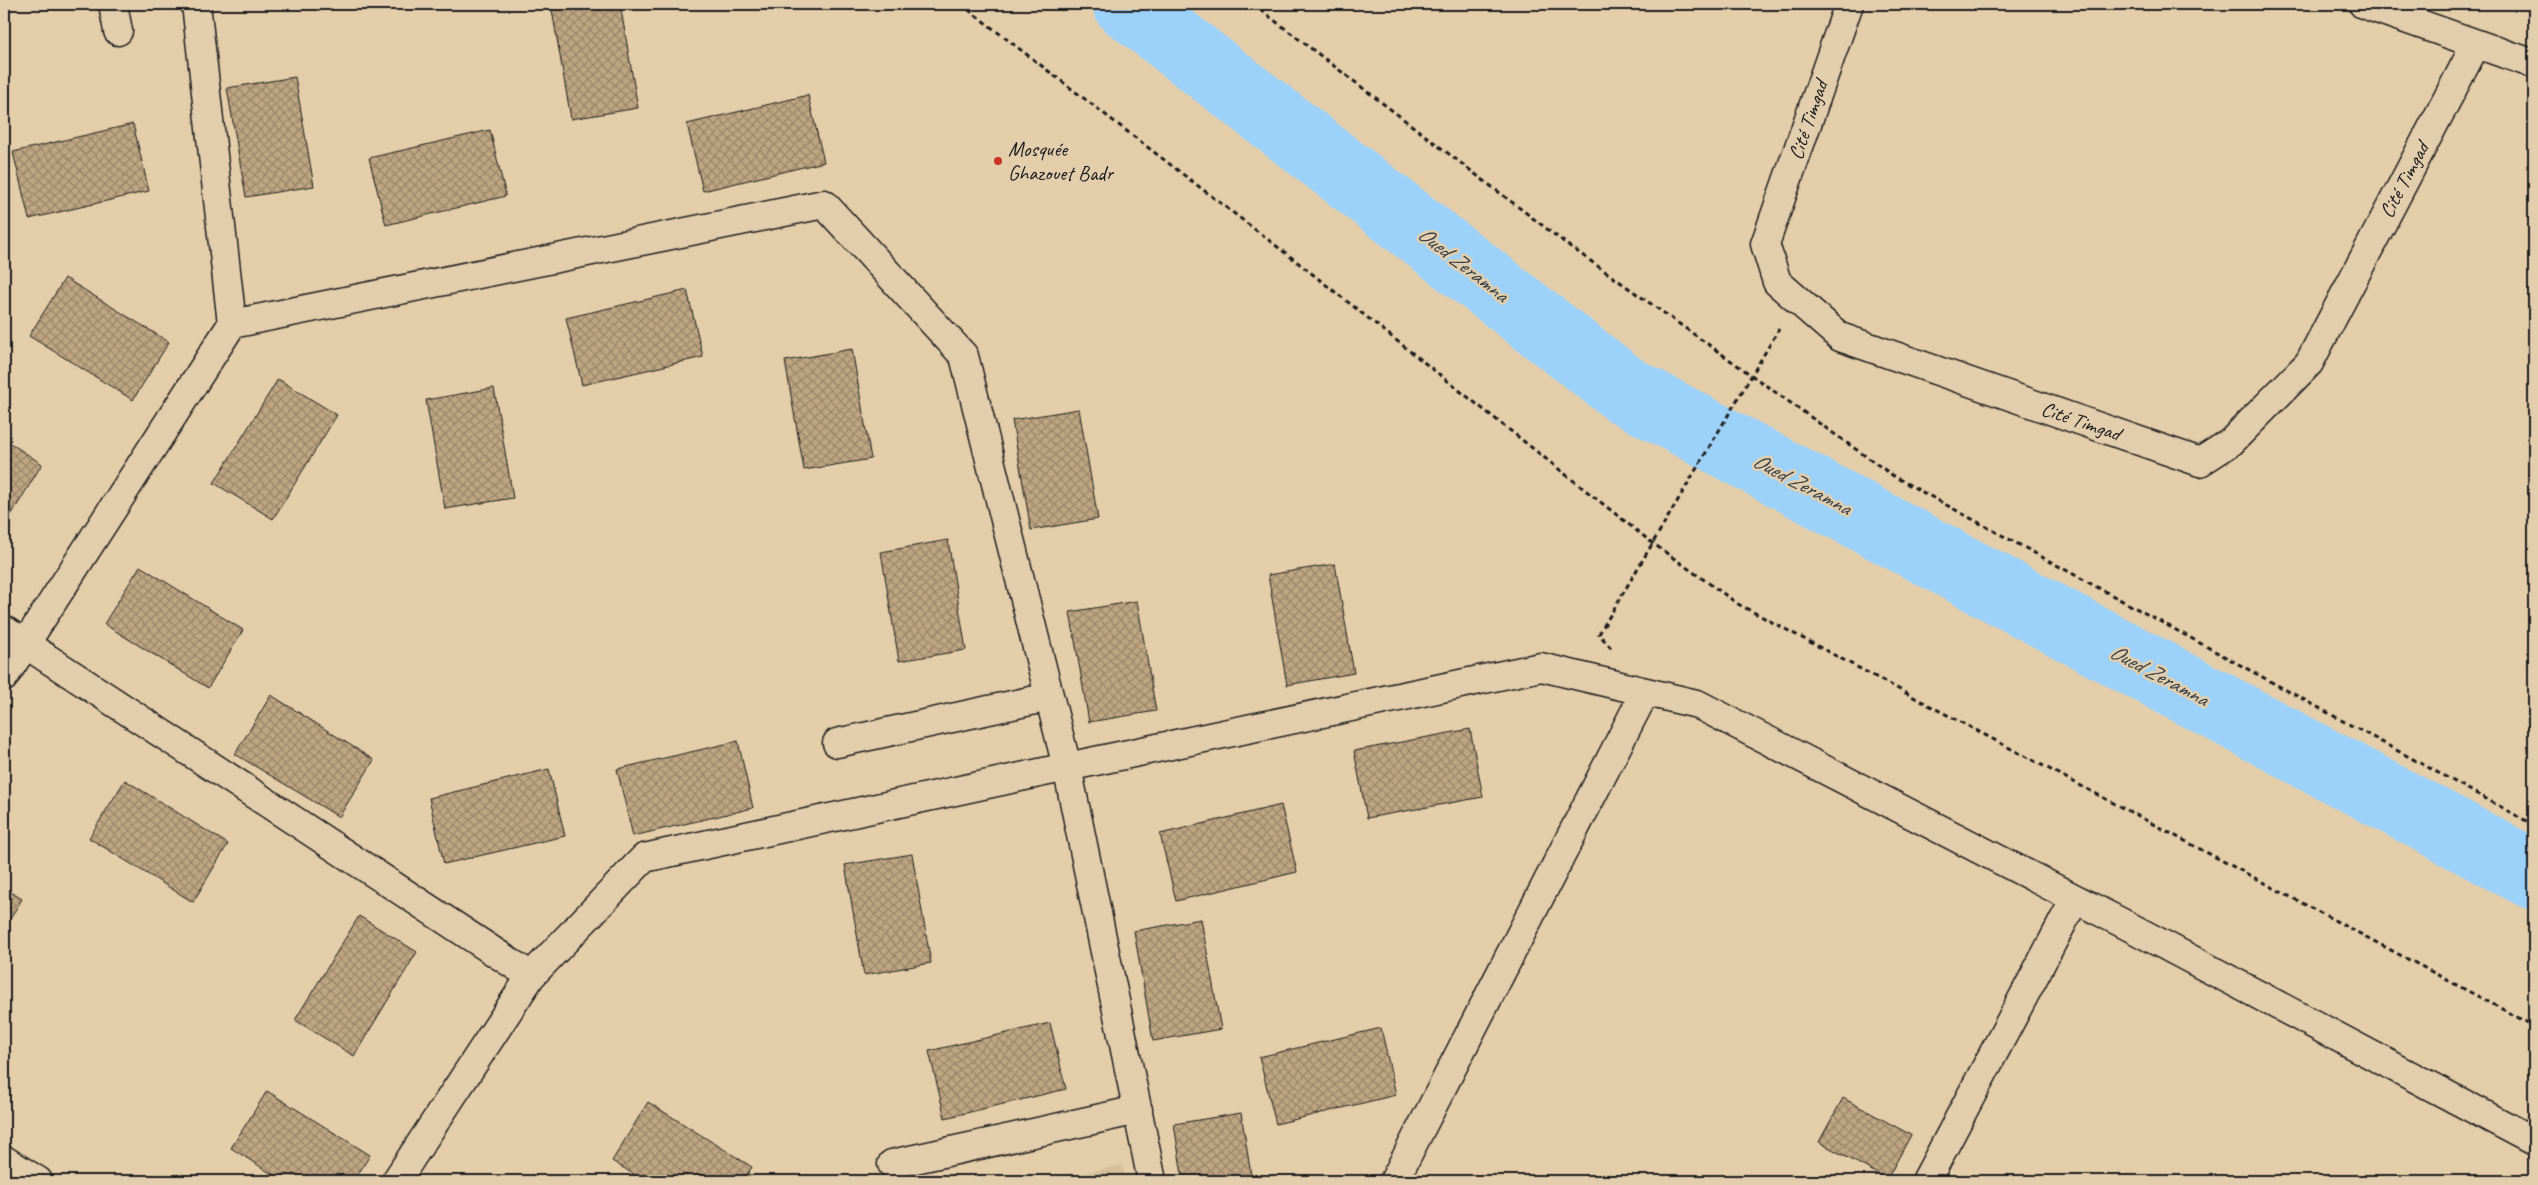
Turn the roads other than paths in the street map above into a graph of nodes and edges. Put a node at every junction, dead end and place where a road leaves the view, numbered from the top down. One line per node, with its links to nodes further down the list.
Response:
1 (113, 4): 5 (street)
2 (196, 4): 8 (street)
3 (1849, 4): 6 (street, Cité Timgad)
4 (2363, 4): 6 (street)
5 (118, 31)
6 (2476, 44): 7 (street)
7 (2534, 64)
8 (232, 324): 9 (street); 12 (street)
9 (15, 637): 10 (street); 16 (street)
10 (4, 677)
11 (1646, 692): 14 (street); 15 (street); 24 (street)
12 (1049, 697): 13 (street); 14 (street)
13 (837, 743)
14 (1066, 766): 16 (street); 17 (street)
15 (2075, 899): 18 (street); 25 (street)
16 (531, 976): 22 (street)
17 (1138, 1110): 20 (street); 23 (street)
18 (2534, 1141)
19 (4, 1160): 21 (street)
20 (892, 1164)
21 (38, 1181)
22 (396, 1181)
23 (1152, 1181)
24 (1394, 1181)
25 (1926, 1181)

